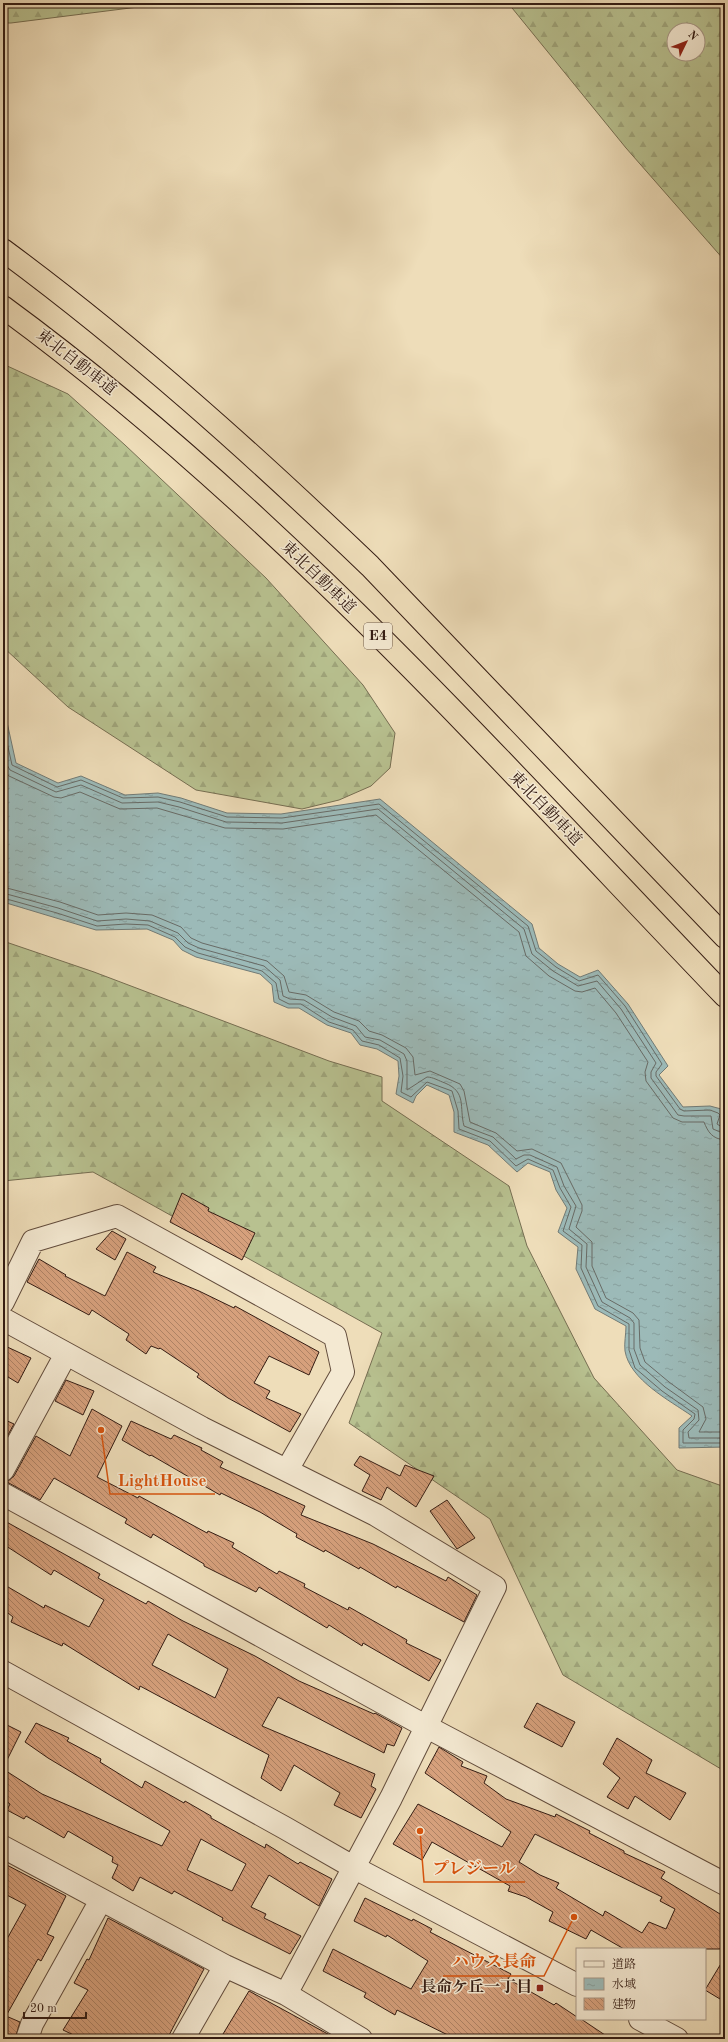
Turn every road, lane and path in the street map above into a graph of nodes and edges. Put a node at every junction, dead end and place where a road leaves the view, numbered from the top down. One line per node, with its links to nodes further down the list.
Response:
1 (3, 250): 3 (highway, E4)
2 (3, 307): 4 (highway, 東北自動車道 / E4)
3 (725, 937)
4 (725, 996)
5 (3, 1302): 9 (street)
6 (3, 1319): 7 (street)
7 (66, 1354): 8 (street); 9 (street)
8 (3, 1470)
9 (288, 1470): 12 (street)
10 (3, 1494): 12 (street)
11 (3, 1672): 14 (street)
12 (427, 1726): 14 (street); 15 (street)
13 (3, 1847): 16 (street)
14 (353, 1867): 18 (street); 19 (street)
15 (720, 1878)
16 (101, 1900): 17 (street); 21 (street)
17 (226, 1966): 19 (street); 22 (street)
18 (576, 1984)
19 (286, 1994): 23 (street)
20 (642, 2020): 24 (street)
21 (27, 2039)
22 (183, 2039)
23 (360, 2039)
24 (677, 2039)

